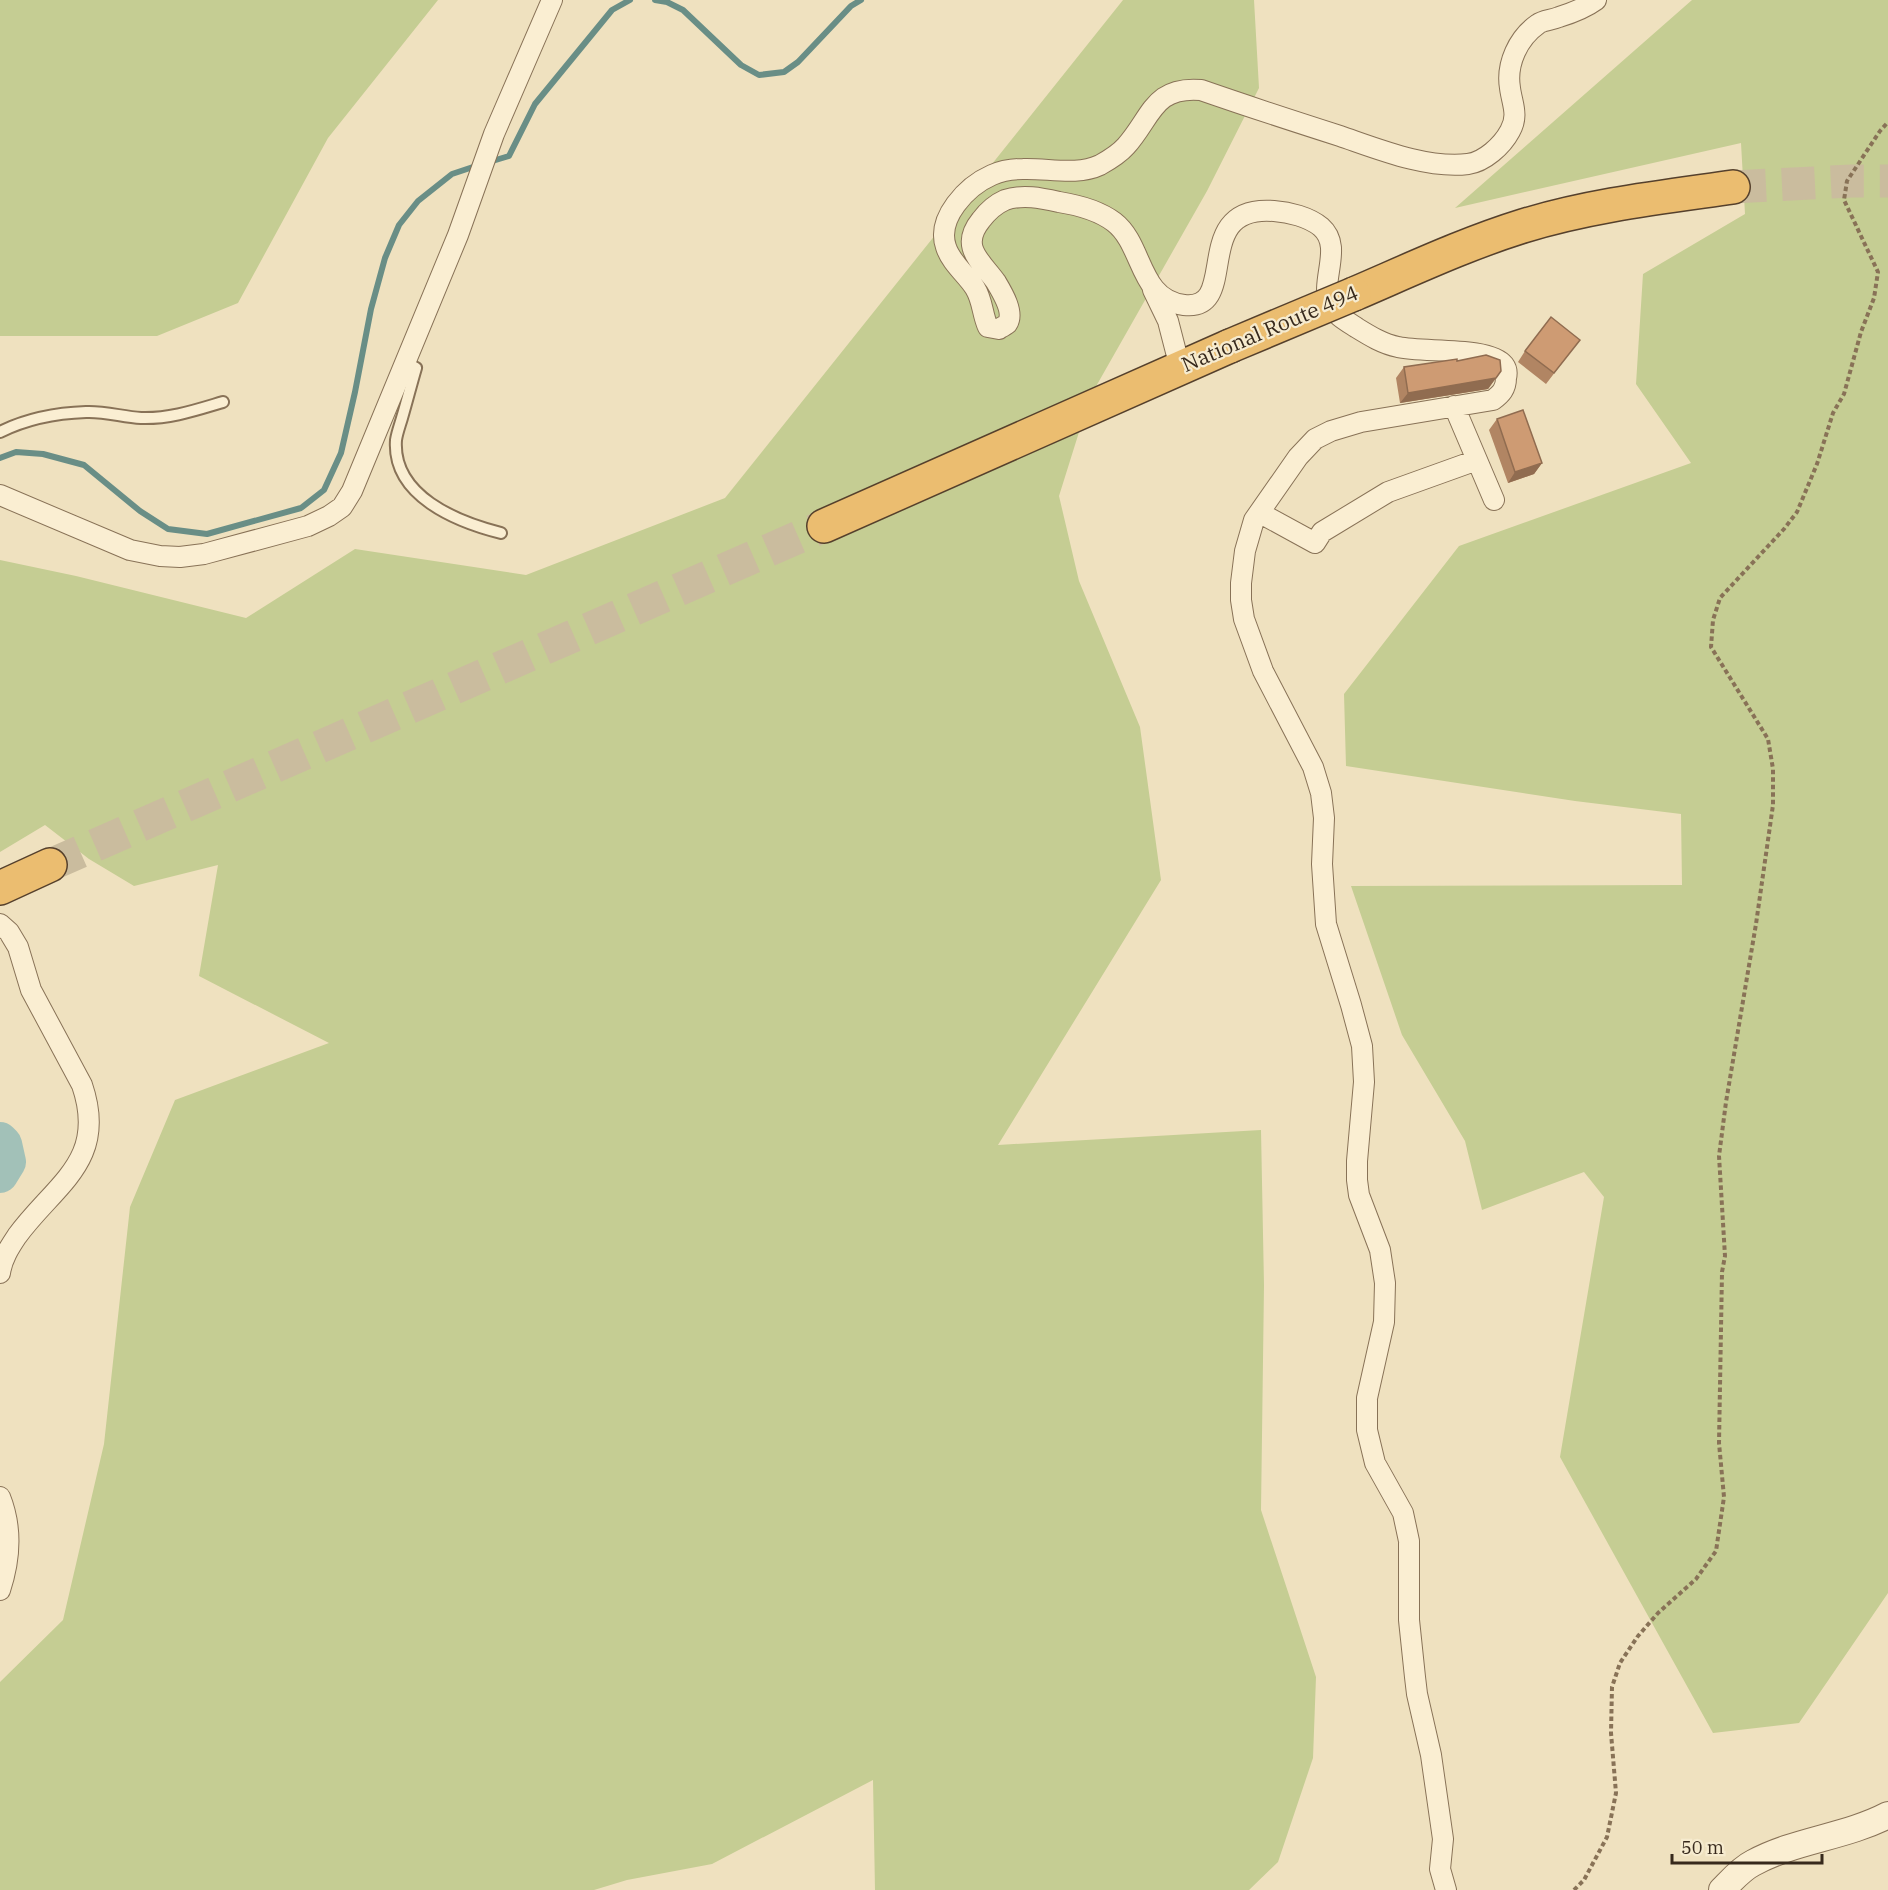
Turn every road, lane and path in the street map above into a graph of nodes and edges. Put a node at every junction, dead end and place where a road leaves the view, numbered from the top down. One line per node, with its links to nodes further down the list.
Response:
1 (552, 0): 6 (street)
2 (1596, 0): 5 (street)
3 (1888, 122): 25 (path)
4 (1733, 187): 7 (highway, National Route 494, bridge)
5 (1153, 290): 7 (street); 9 (street)
6 (405, 362): 12 (street); 16 (lane)
7 (1182, 366): 15 (highway, National Route 494)
8 (223, 402): 10 (lane)
9 (1454, 406): 11 (street); 14 (street)
10 (0, 432)
11 (1477, 460): 13 (street); 14 (street)
12 (0, 495)
13 (1494, 500)
14 (1260, 513): 24 (street)
15 (824, 526)
16 (501, 533)
17 (42, 868): 18 (highway)
18 (0, 888)
19 (0, 924): 20 (street)
20 (0, 1273)
21 (0, 1497): 22 (street)
22 (0, 1590)
23 (1888, 1815): 26 (street)
24 (1446, 1890)
25 (1574, 1890)
26 (1722, 1890)

